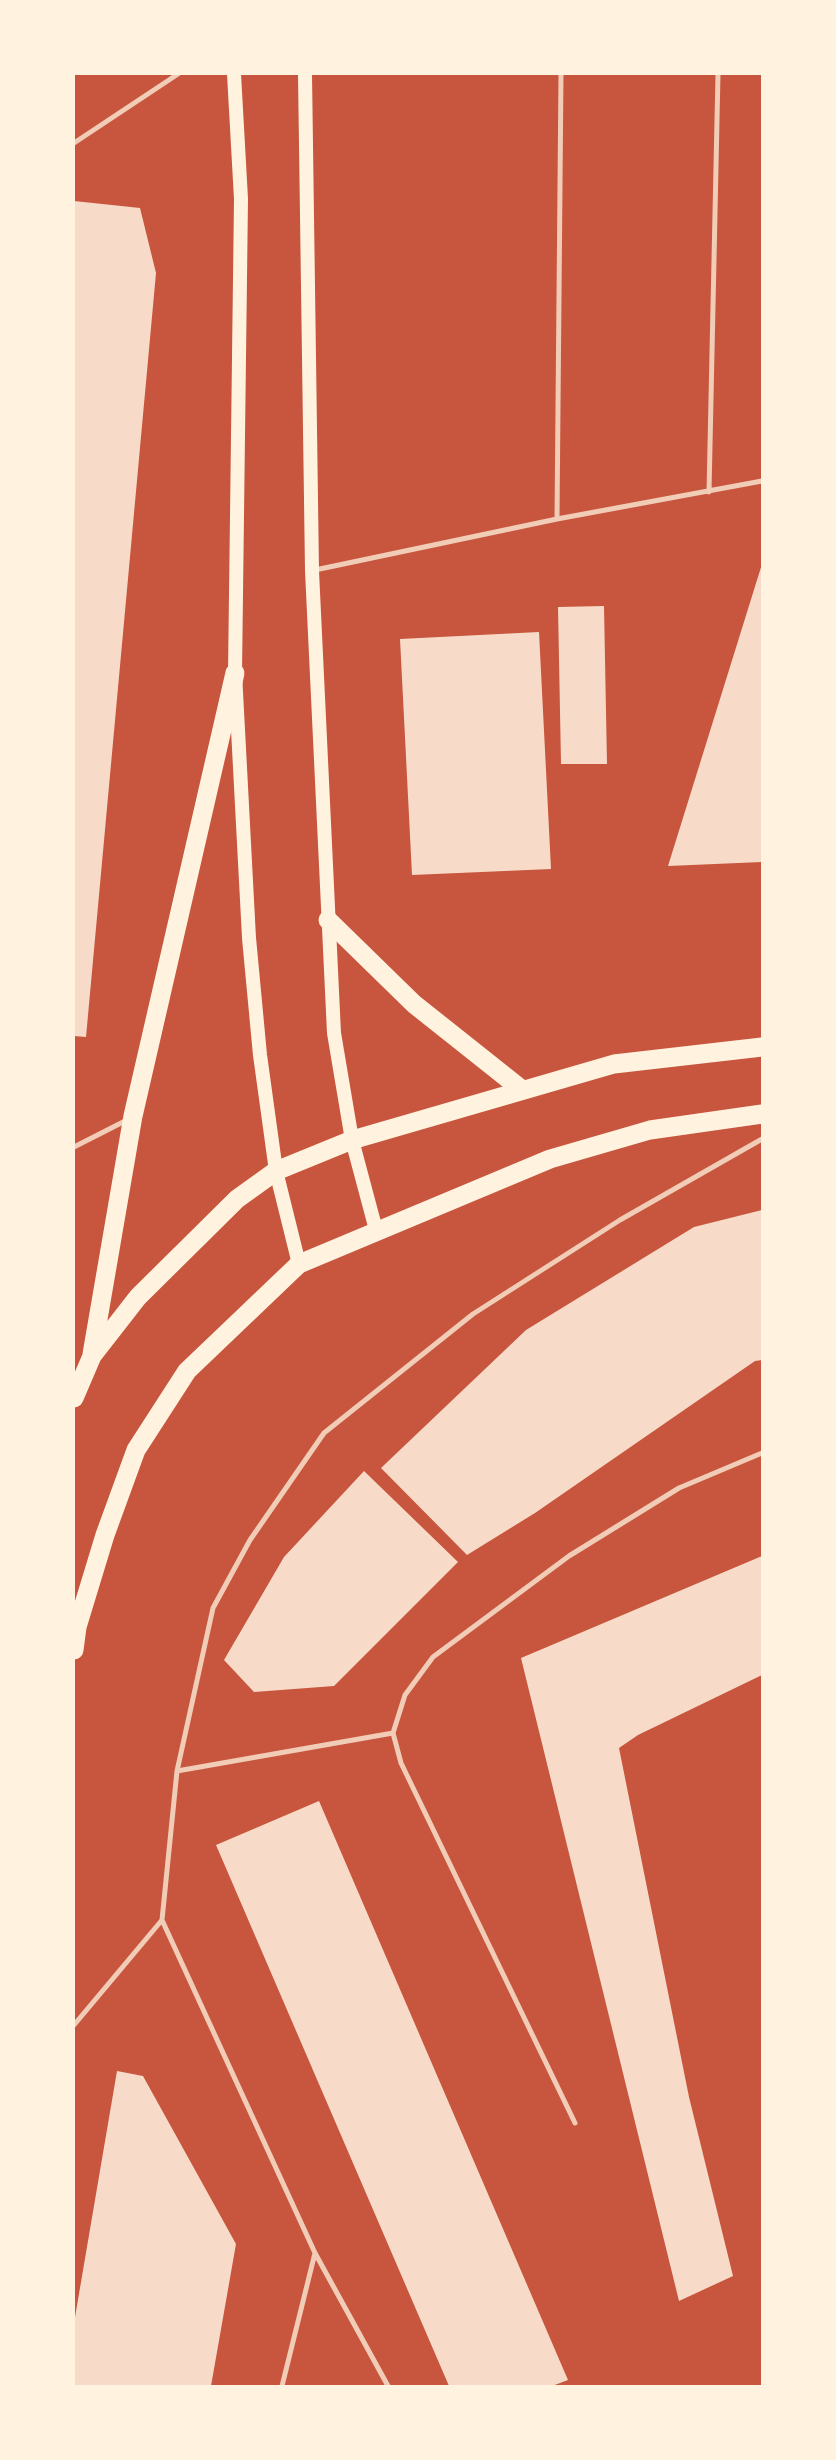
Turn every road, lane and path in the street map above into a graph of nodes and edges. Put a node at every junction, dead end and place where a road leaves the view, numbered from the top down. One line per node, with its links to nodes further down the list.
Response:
1 (178, 74): 6 (lane)
2 (234, 74): 11 (main road)
3 (305, 74): 10 (main road)
4 (561, 74): 9 (lane)
5 (718, 74): 8 (lane)
6 (74, 143)
7 (762, 481): 8 (lane)
8 (709, 492): 9 (lane)
9 (557, 519): 10 (lane)
10 (312, 571): 12 (main road)
11 (235, 673): 16 (highway); 20 (main road)
12 (328, 920): 14 (highway); 18 (main road)
13 (762, 1046): 14 (highway)
14 (521, 1089): 18 (highway)
15 (762, 1114): 21 (highway)
16 (133, 1116): 19 (lane); 23 (highway)
17 (762, 1139): 28 (lane)
18 (352, 1140): 20 (highway); 21 (main road)
19 (74, 1147)
20 (276, 1171): 22 (main road); 23 (highway)
21 (376, 1230): 22 (highway)
22 (299, 1264): 26 (highway)
23 (92, 1356): 24 (highway)
24 (74, 1398)
25 (762, 1453): 27 (lane)
26 (74, 1650)
27 (393, 1732): 28 (lane); 31 (lane)
28 (177, 1771): 29 (lane)
29 (162, 1920): 30 (lane); 32 (lane)
30 (74, 2025)
31 (575, 2123)
32 (315, 2253): 33 (lane); 34 (lane)
33 (282, 2386)
34 (388, 2386)

